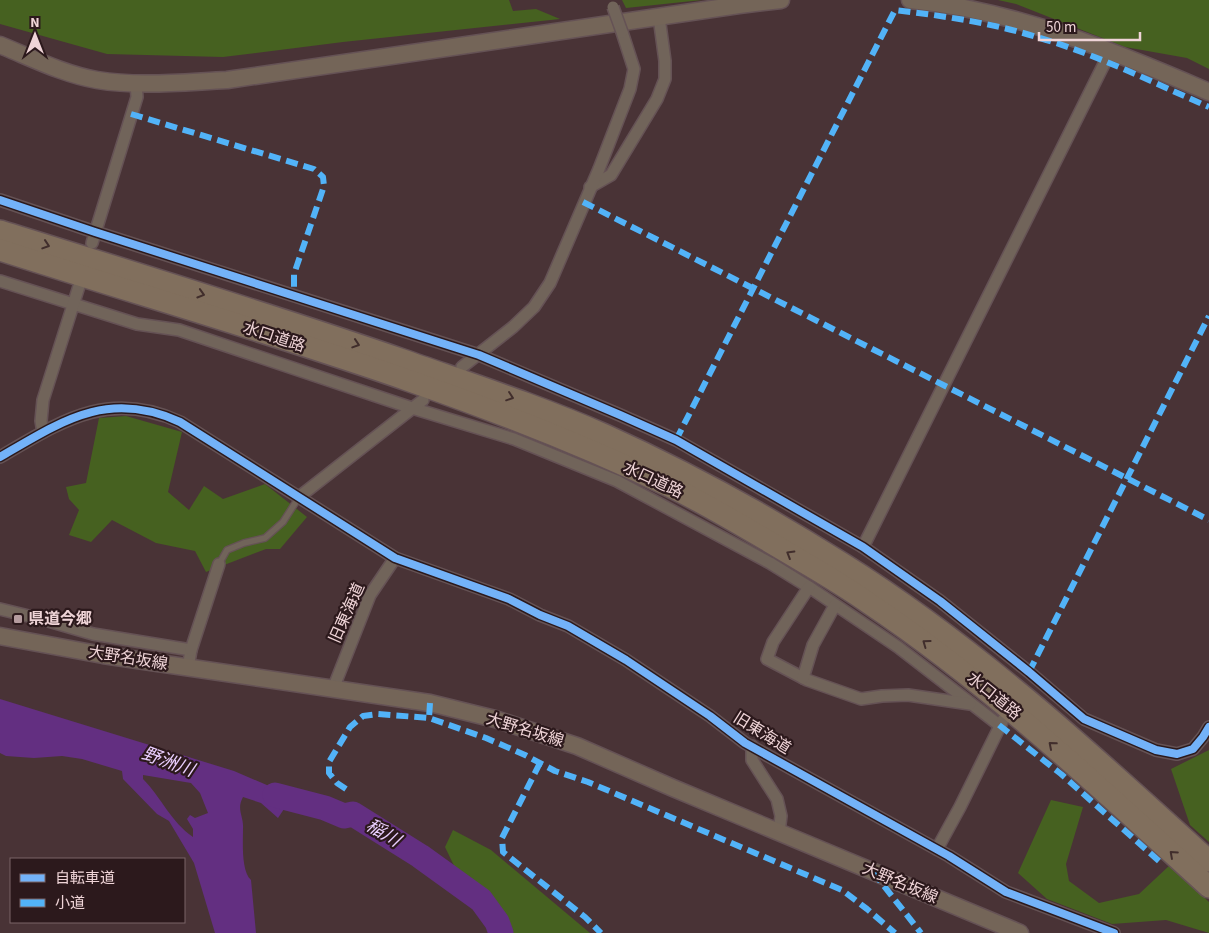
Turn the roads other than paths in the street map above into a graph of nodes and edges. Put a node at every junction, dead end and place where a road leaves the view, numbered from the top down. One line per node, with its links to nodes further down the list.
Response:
1 (781, 0): 4 (street)
2 (910, 0): 6 (street)
3 (611, 4): 9 (street, bridge)
4 (659, 17): 7 (street); 9 (street)
5 (0, 45): 7 (street)
6 (1110, 52): 8 (street); 24 (street)
7 (136, 83): 12 (street)
8 (1209, 92)
9 (590, 187): 17 (street)
10 (0, 200): 12 (street)
11 (0, 231): 42 (highway, 水口道路, one-way to 42)
12 (93, 238): 17 (street)
13 (0, 250): 43 (highway, 水口道路, one-way to 13)
14 (0, 281): 16 (street)
15 (80, 282): 16 (street)
16 (73, 304): 20 (street); 21 (street)
17 (479, 355): 18 (street); 24 (street)
18 (462, 368)
19 (423, 400): 20 (street)
20 (412, 408): 23 (street); 27 (street)
21 (44, 432): 22 (street); 23 (street)
22 (0, 457)
23 (298, 497): 25 (street); 26 (lane)
24 (863, 547): 33 (street)
25 (395, 558): 36 (street, 旧東海道); 39 (street, 旧東海道)
26 (219, 564): 31 (street)
27 (809, 587): 28 (street); 34 (street)
28 (835, 604): 34 (street); 37 (street)
29 (0, 609): 31 (street)
30 (0, 636): 32 (street, 大野名坂線)
31 (191, 650): 32 (street)
32 (188, 668): 36 (street, 大野名坂線)
33 (1030, 672): 35 (street); 38 (street)
34 (803, 678): 37 (street)
35 (1023, 684)
36 (333, 690): 40 (street, 大野名坂線)
37 (972, 704): 41 (street)
38 (1209, 727)
39 (752, 746): 40 (street); 41 (street, 旧東海道)
40 (779, 832): 44 (street, 大野名坂線)
41 (936, 849): 45 (street, 旧東海道)
42 (1209, 861)
43 (1209, 887)
44 (1020, 933)
45 (1114, 933)

